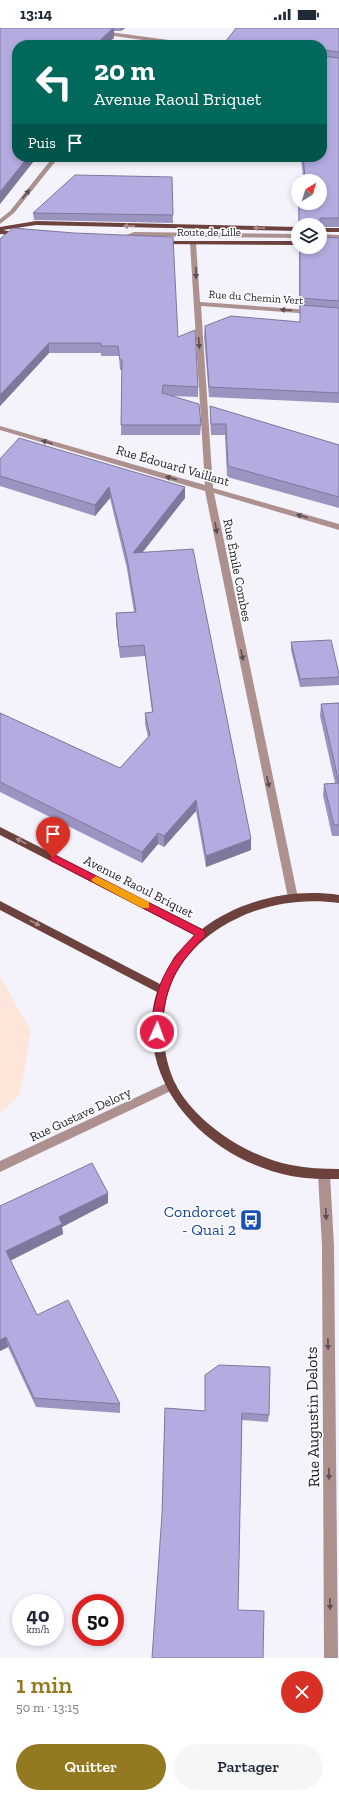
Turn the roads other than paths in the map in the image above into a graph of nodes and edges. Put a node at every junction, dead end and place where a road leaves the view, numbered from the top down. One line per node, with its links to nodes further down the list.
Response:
1 (95, 32): 2 (street)
2 (153, 40)
3 (52, 162): 4 (street, one-way to 3)
4 (0, 222)
5 (291, 229): 8 (main road, Route de Lille, one-way to 8)
6 (327, 230): 7 (main road)
7 (339, 230)
8 (0, 231): 9 (main road, Route de Lille)
9 (27, 236)
10 (291, 236): 13 (street)
11 (327, 236): 12 (street)
12 (339, 237)
13 (111, 241): 14 (main road)
14 (134, 242)
15 (149, 242): 16 (main road, Route de Lille)
16 (193, 243): 17 (main road, Route de Lille); 20 (street, Rue Émile Combes, one-way to 20)
17 (291, 243)
18 (327, 243): 19 (main road)
19 (339, 244)
20 (196, 304): 21 (street, Rue du Chemin Vert, one-way to 20); 23 (street, Rue Émile Combes, one-way to 23)
21 (339, 314)
22 (0, 428): 23 (street, Rue Édouard Vaillant, one-way to 22)
23 (209, 489): 24 (street, Rue Édouard Vaillant, one-way to 23); 26 (street, Rue Émile Combes, one-way to 26)
24 (339, 527)
25 (0, 831): 29 (main road, Avenue Raoul Briquet, one-way to 25)
26 (293, 898): 27 (main road); 29 (main road)
27 (339, 899)
28 (0, 905): 30 (main road, one-way to 30)
29 (202, 934): 30 (main road)
30 (162, 990): 31 (main road)
31 (171, 1086): 32 (street, Rue Gustave Delory); 34 (main road)
32 (0, 1167)
33 (339, 1174): 34 (main road)
34 (324, 1175): 35 (street, Rue Augustin Delots, one-way to 35)
35 (331, 1658)

